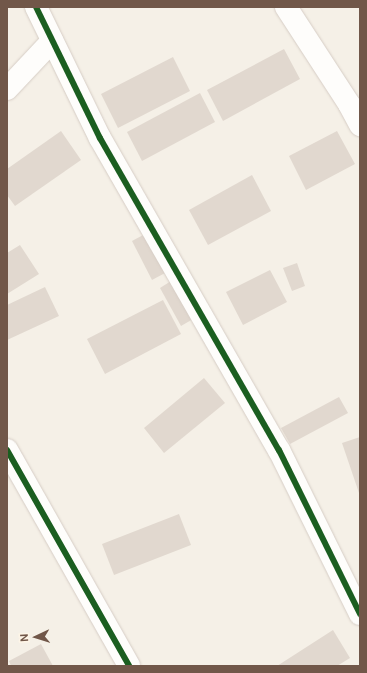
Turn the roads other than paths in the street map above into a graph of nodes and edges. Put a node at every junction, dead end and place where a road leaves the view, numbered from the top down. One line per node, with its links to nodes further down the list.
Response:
1 (36, 7): 3 (street)
2 (286, 7): 5 (street)
3 (52, 41): 4 (street); 7 (street)
4 (7, 89)
5 (360, 125)
6 (7, 450): 8 (street)
7 (360, 614)
8 (129, 666)

